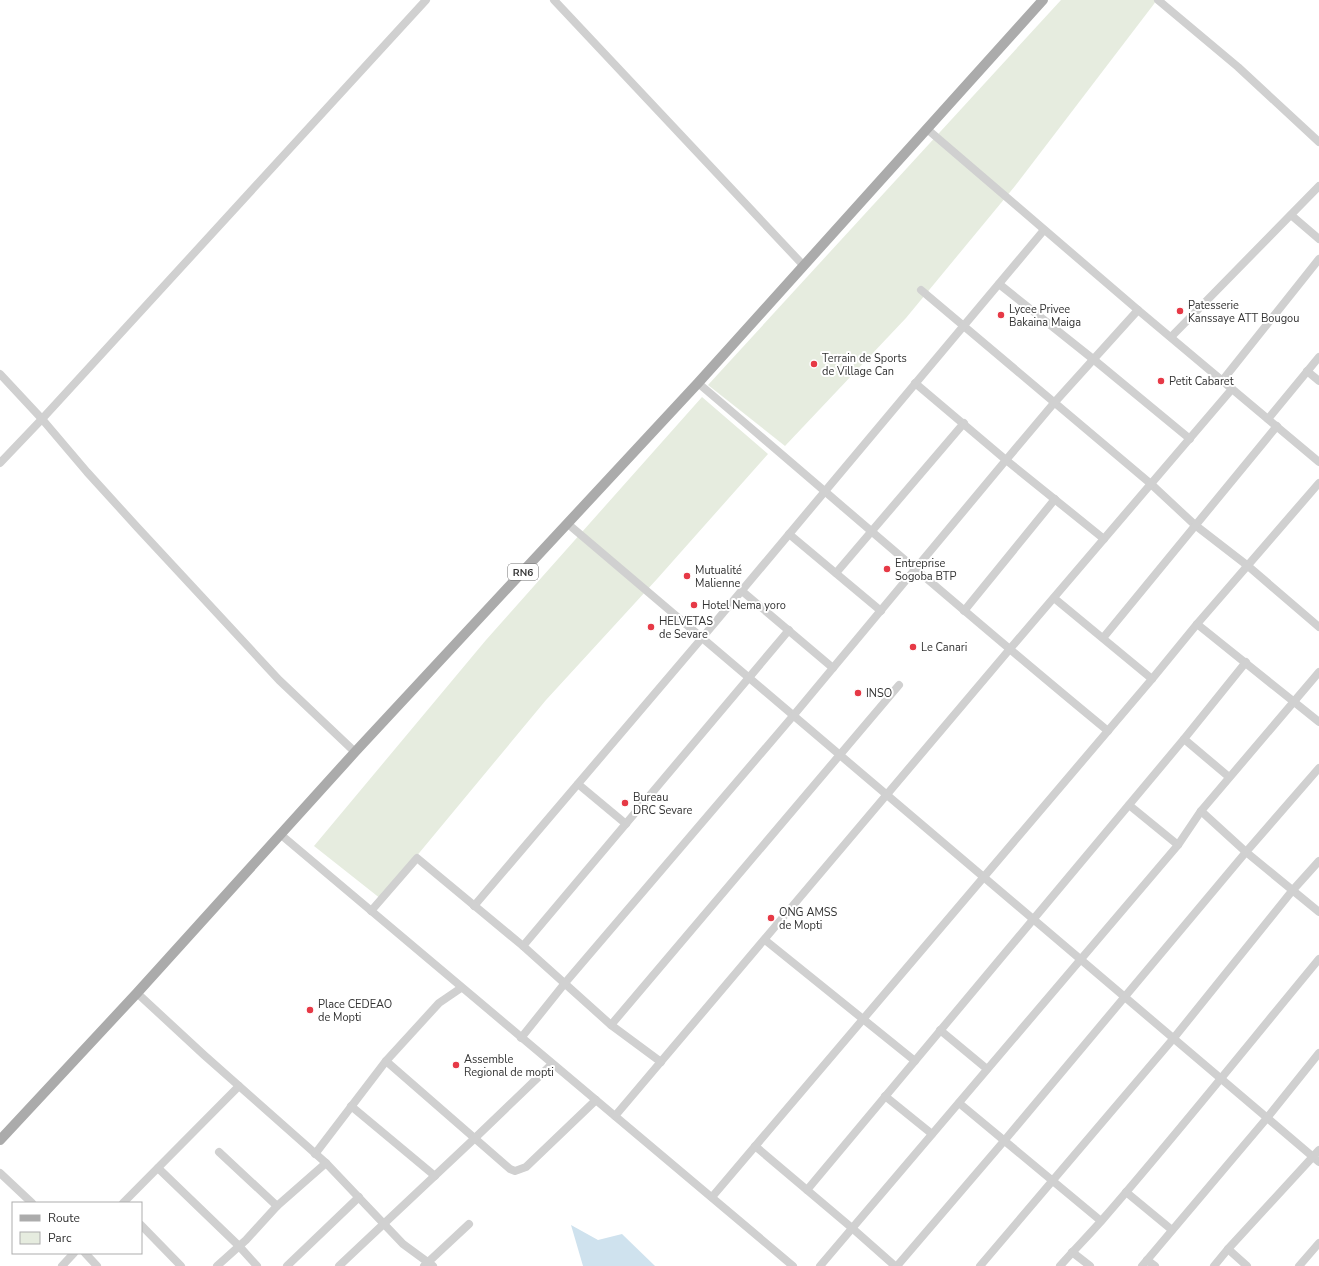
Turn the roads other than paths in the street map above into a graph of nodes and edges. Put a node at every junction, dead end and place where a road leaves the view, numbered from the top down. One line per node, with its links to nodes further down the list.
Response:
1 (426, 0): 28 (street)
2 (554, 0): 12 (street)
3 (1043, 0): 5 (main road, RN6)
4 (1158, 0): 6 (street)
5 (927, 129): 9 (street); 12 (main road, RN6)
6 (1319, 142)
7 (1319, 186): 8 (street)
8 (1291, 215): 10 (street); 17 (street)
9 (1044, 230): 13 (street); 15 (street)
10 (1319, 239)
11 (1319, 259): 23 (street)
12 (804, 266): 24 (main road, RN6)
13 (999, 284): 16 (street); 19 (street)
14 (921, 290): 16 (street)
15 (1138, 310): 17 (street); 19 (street)
16 (964, 326): 25 (street); 27 (street)
17 (1171, 337): 23 (street)
18 (1319, 357): 20 (street)
19 (1093, 360): 27 (street); 32 (street)
20 (1307, 371): 22 (street); 29 (street)
21 (0, 374): 28 (street)
22 (1319, 380)
23 (1222, 381): 26 (street)
24 (698, 383): 38 (street); 40 (main road, RN6)
25 (915, 384): 30 (street); 38 (street)
26 (1232, 389): 29 (street); 32 (street)
27 (1054, 403): 33 (street); 37 (street)
28 (42, 419): 35 (street); 69 (street)
29 (1268, 419): 31 (street)
30 (964, 424): 33 (street); 42 (street)
31 (1277, 426): 34 (street); 41 (street)
32 (1190, 439): 37 (street)
33 (1006, 460): 39 (street); 46 (street)
34 (1319, 462)
35 (0, 463)
36 (1319, 483): 45 (street)
37 (1151, 484): 41 (street); 44 (street)
38 (825, 491): 42 (street); 43 (street)
39 (1055, 499): 44 (street); 51 (street)
40 (568, 524): 55 (street); 69 (main road, RN6)
41 (1195, 525): 45 (street); 56 (street)
42 (872, 531): 46 (street); 47 (street)
43 (789, 534): 47 (street); 48 (street)
44 (1104, 540): 49 (street)
45 (1248, 566): 52 (street); 53 (street)
46 (916, 569): 50 (street); 51 (street)
47 (836, 573): 50 (street)
48 (742, 591): 54 (street); 55 (street)
49 (1054, 598): 56 (street); 57 (street)
50 (881, 611): 59 (street)
51 (964, 611): 57 (street)
52 (1197, 624): 58 (street); 62 (street)
53 (1319, 627)
54 (789, 630): 59 (street); 61 (street)
55 (702, 638): 61 (street); 73 (street)
56 (1103, 638): 62 (street)
57 (1009, 650): 67 (street); 74 (street)
58 (1246, 662): 64 (street); 68 (street)
59 (834, 668): 65 (street)
60 (1319, 672): 64 (street)
61 (749, 678): 65 (street); 77 (street)
62 (1152, 679): 67 (street)
63 (899, 685): 70 (street)
64 (1294, 701): 66 (street); 72 (street)
65 (793, 716): 70 (street); 92 (street)
66 (1319, 722)
67 (1108, 731): 82 (street)
68 (1184, 740): 72 (street); 75 (street)
69 (355, 752): 78 (main road, RN6)
70 (839, 755): 74 (street); 97 (street)
71 (1319, 768): 80 (street)
72 (1229, 776): 76 (street)
73 (578, 784): 77 (street); 84 (street)
74 (887, 795): 82 (street); 88 (street)
75 (1129, 805): 79 (street); 87 (street)
76 (1201, 810): 79 (street); 80 (street)
77 (626, 824): 89 (street)
78 (280, 834): 85 (street); 94 (main road, RN6)
79 (1178, 845): 90 (street)
80 (1246, 852): 83 (street); 95 (street)
81 (1319, 861): 83 (street)
82 (984, 877): 87 (street); 96 (street)
83 (1292, 891): 86 (street); 100 (street)
84 (474, 906): 85 (street); 89 (street)
85 (370, 911): 93 (street)
86 (1319, 912)
87 (1033, 919): 90 (street); 98 (street)
88 (765, 940): 96 (street); 104 (street)
89 (523, 946): 92 (street)
90 (1080, 960): 95 (street); 106 (street)
91 (1318, 961): 107 (street)
92 (565, 983): 97 (street); 99 (street)
93 (461, 988): 99 (street); 102 (street)
94 (137, 993): 108 (street); 117 (main road, RN6)
95 (1125, 997): 100 (street); 118 (street)
96 (863, 1019): 103 (street); 119 (street)
97 (611, 1025): 104 (street)
98 (940, 1030): 103 (street); 106 (street)
99 (521, 1038): 105 (street)
100 (1173, 1039): 107 (street); 128 (street)
101 (1319, 1052): 114 (street)
102 (386, 1061): 112 (street); 116 (street)
103 (915, 1061): 109 (street)
104 (661, 1062): 113 (street)
105 (552, 1064): 110 (street); 116 (street)
106 (987, 1069): 111 (street)
107 (1221, 1079): 114 (street); 130 (street)
108 (239, 1086): 122 (street); 125 (street)
109 (885, 1096): 115 (street); 129 (street)
110 (596, 1100): 113 (street); 116 (street)
111 (959, 1103): 115 (street); 118 (street)
112 (351, 1106): 122 (street); 127 (street)
113 (615, 1116): 132 (street)
114 (1267, 1118): 123 (street); 141 (street)
115 (932, 1134): 140 (street)
116 (475, 1138): 127 (street)
117 (0, 1140)
118 (1004, 1141): 128 (street); 159 (street)
119 (755, 1146): 129 (street); 132 (street)
120 (1319, 1150): 123 (street)
121 (219, 1152): 135 (street)
122 (315, 1154): 124 (street)
123 (1316, 1160): 144 (street)
124 (326, 1163): 131 (street); 135 (street)
125 (158, 1168): 134 (street); 143 (street)
126 (0, 1173): 133 (street)
127 (435, 1176): 137 (street)
128 (1053, 1181): 136 (street); 160 (street)
129 (807, 1190): 140 (street)
130 (1126, 1192): 136 (street); 141 (street)
131 (359, 1197): 137 (street); 155 (street)
132 (712, 1197): 157 (street)
133 (31, 1202)
134 (124, 1202)
135 (277, 1206): 143 (street)
136 (1102, 1221): 145 (street)
137 (384, 1223): 149 (street); 156 (street)
138 (469, 1224): 149 (street)
139 (142, 1226): 152 (street)
140 (852, 1228): 158 (street); 159 (street)
141 (1172, 1230): 148 (street)
142 (1319, 1243): 166 (street)
143 (239, 1246): 153 (street); 154 (street)
144 (1228, 1249): 164 (street); 165 (street)
145 (1072, 1252): 161 (street); 162 (street)
146 (73, 1254): 150 (street)
147 (86, 1254): 151 (street)
148 (1145, 1263): 163 (street)
149 (428, 1265)
150 (62, 1266)
151 (97, 1266)
152 (181, 1266)
153 (217, 1266)
154 (257, 1266)
155 (287, 1266)
156 (339, 1266)
157 (793, 1266)
158 (820, 1266)
159 (896, 1266)
160 (980, 1266)
161 (1060, 1266)
162 (1090, 1266)
163 (1155, 1266)
164 (1214, 1266)
165 (1247, 1266)
166 (1299, 1266)

